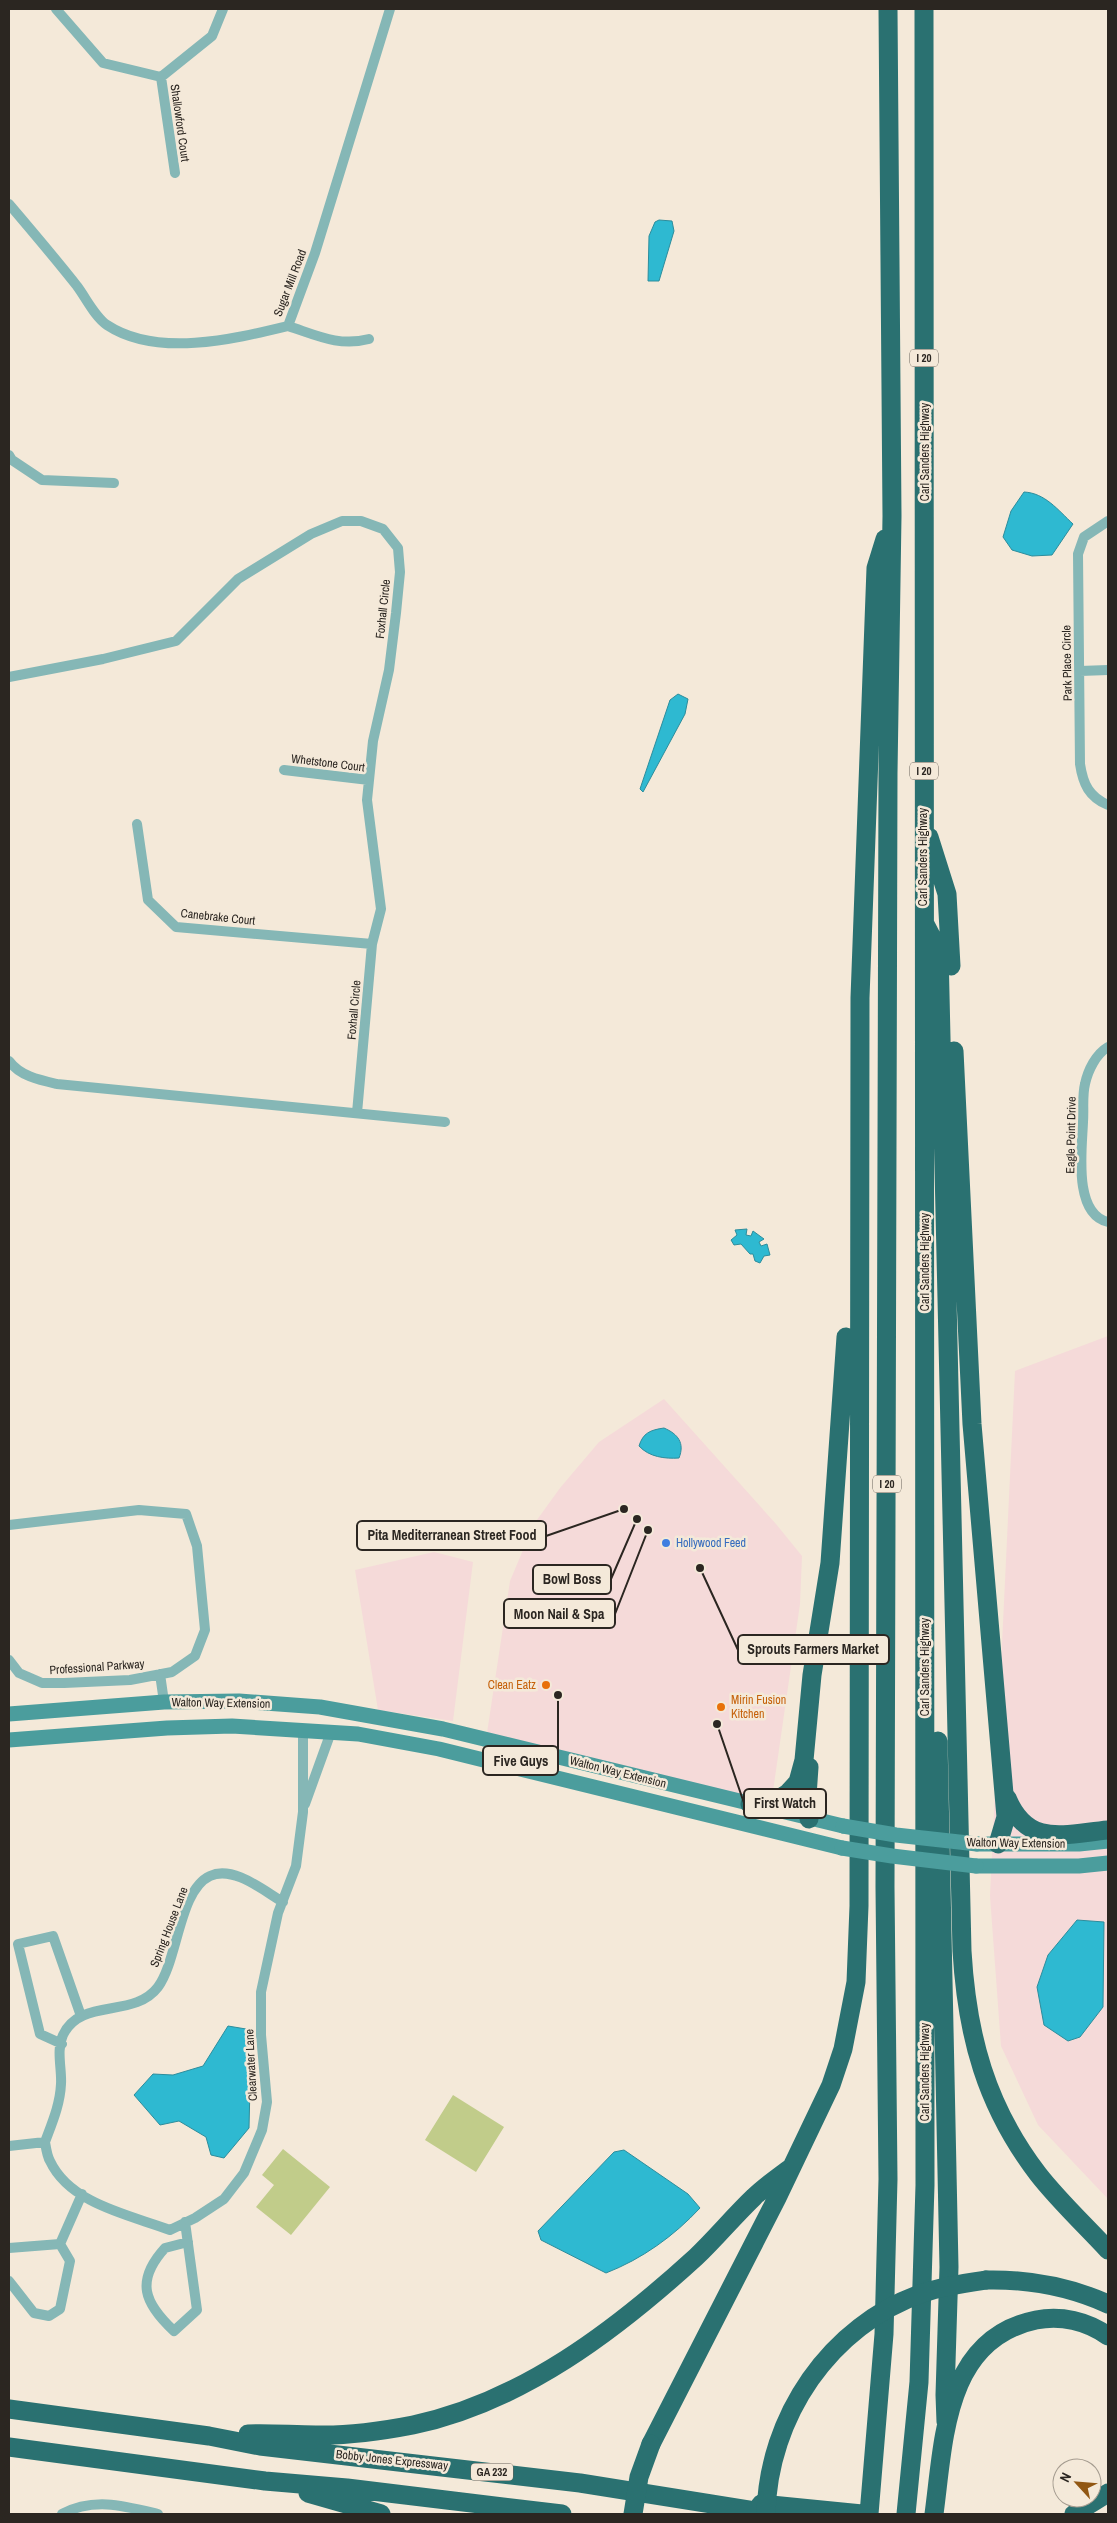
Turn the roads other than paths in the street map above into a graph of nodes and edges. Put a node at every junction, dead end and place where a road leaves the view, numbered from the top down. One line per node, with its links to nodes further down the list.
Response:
1 (56, 9): 6 (street)
2 (223, 9): 6 (street)
3 (390, 9): 9 (street, Sugar Mill Road)
4 (888, 9): 13 (highway, I 20)
5 (924, 9): 21 (highway, Carl Sanders Highway / I 20)
6 (161, 77): 7 (street, Shallowford Court)
7 (175, 173)
8 (9, 204): 9 (street, Sugar Mill Road)
9 (288, 326): 10 (street)
10 (369, 338)
11 (9, 455): 12 (street)
12 (114, 483)
13 (892, 516): 30 (highway); 83 (highway, I 20)
14 (1108, 522): 16 (street, Park Place Circle)
15 (1108, 670): 16 (street)
16 (1080, 671): 20 (street, Park Place Circle)
17 (9, 677): 19 (street, Foxhall Circle)
18 (284, 770): 19 (street, Whetstone Court)
19 (369, 780): 24 (street, Foxhall Circle)
20 (1108, 805)
21 (924, 821): 23 (highway, Carl Sanders Highway / I 20); 43 (highway)
22 (138, 824): 24 (street, Canebrake Court)
23 (923, 920): 32 (highway, Carl Sanders Highway / I 20); 64 (highway)
24 (372, 944): 27 (street, Foxhall Circle)
25 (1108, 1046): 29 (street, Eagle Point Drive)
26 (9, 1061): 27 (street)
27 (357, 1113): 28 (street)
28 (445, 1122)
29 (1108, 1222)
30 (858, 1263): 33 (highway); 58 (highway)
31 (9, 1525): 35 (street, Professional Parkway)
32 (924, 1619): 69 (highway); 84 (highway, Carl Sanders Highway / I 20)
33 (818, 1644): 44 (highway); 46 (highway)
34 (9, 1660): 35 (street, Professional Parkway)
35 (160, 1674): 36 (street)
36 (164, 1702): 37 (main road, Walton Way Extension); 40 (main road, Walton Way Extension)
37 (9, 1714)
38 (303, 1730): 39 (main road, Walton Way Extension); 41 (main road, Walton Way Extension); 45 (street, Clearwater Lane)
39 (331, 1732): 42 (main road, Walton Way Extension); 45 (street)
40 (481, 1738): 42 (main road); 44 (main road, Walton Way Extension)
41 (9, 1740)
42 (474, 1758): 49 (main road, Walton Way Extension)
43 (1004, 1791): 47 (highway); 50 (highway)
44 (750, 1804): 46 (main road, Walton Way Extension)
45 (303, 1812): 53 (street, Clearwater Lane)
46 (809, 1819): 49 (main road); 50 (main road, Walton Way Extension, bridge)
47 (1108, 1830)
48 (1108, 1841): 50 (main road, Walton Way Extension)
49 (815, 1842): 52 (main road, Walton Way Extension, bridge)
50 (998, 1844): 52 (main road)
51 (1108, 1863): 52 (main road, Walton Way Extension)
52 (979, 1866)
53 (283, 1902): 54 (street, Spring House Lane); 60 (street, Clearwater Lane)
54 (81, 2016): 55 (street); 55 (street)
55 (62, 2044): 56 (street)
56 (45, 2142): 57 (street); 59 (street, Clearwater Lane)
57 (9, 2146)
58 (794, 2165): 70 (highway); 79 (highway, bridge)
59 (82, 2194): 60 (street, Clearwater Lane); 62 (street)
60 (185, 2222): 61 (street)
61 (188, 2242): 61 (street)
62 (60, 2244): 63 (street); 65 (street)
63 (9, 2248)
64 (1108, 2250)
65 (9, 2281)
66 (1108, 2304): 80 (highway, bridge)
67 (1108, 2336): 69 (highway)
68 (9, 2409): 70 (highway, Bobby Jones Expressway / GA 232)
69 (946, 2422): 85 (highway)
70 (209, 2436): 74 (highway, Bobby Jones Expressway / GA 232)
71 (9, 2446): 72 (highway)
72 (265, 2481): 77 (highway); 78 (highway)
73 (1108, 2493): 86 (highway)
74 (723, 2504): 81 (highway, Bobby Jones Expressway / GA 232); 82 (highway)
75 (62, 2514): 76 (street)
76 (158, 2514)
77 (381, 2514)
78 (562, 2514)
79 (633, 2514)
80 (766, 2514)
81 (774, 2514)
82 (862, 2514)
83 (869, 2514)
84 (906, 2514)
85 (934, 2514)
86 (1074, 2514)

